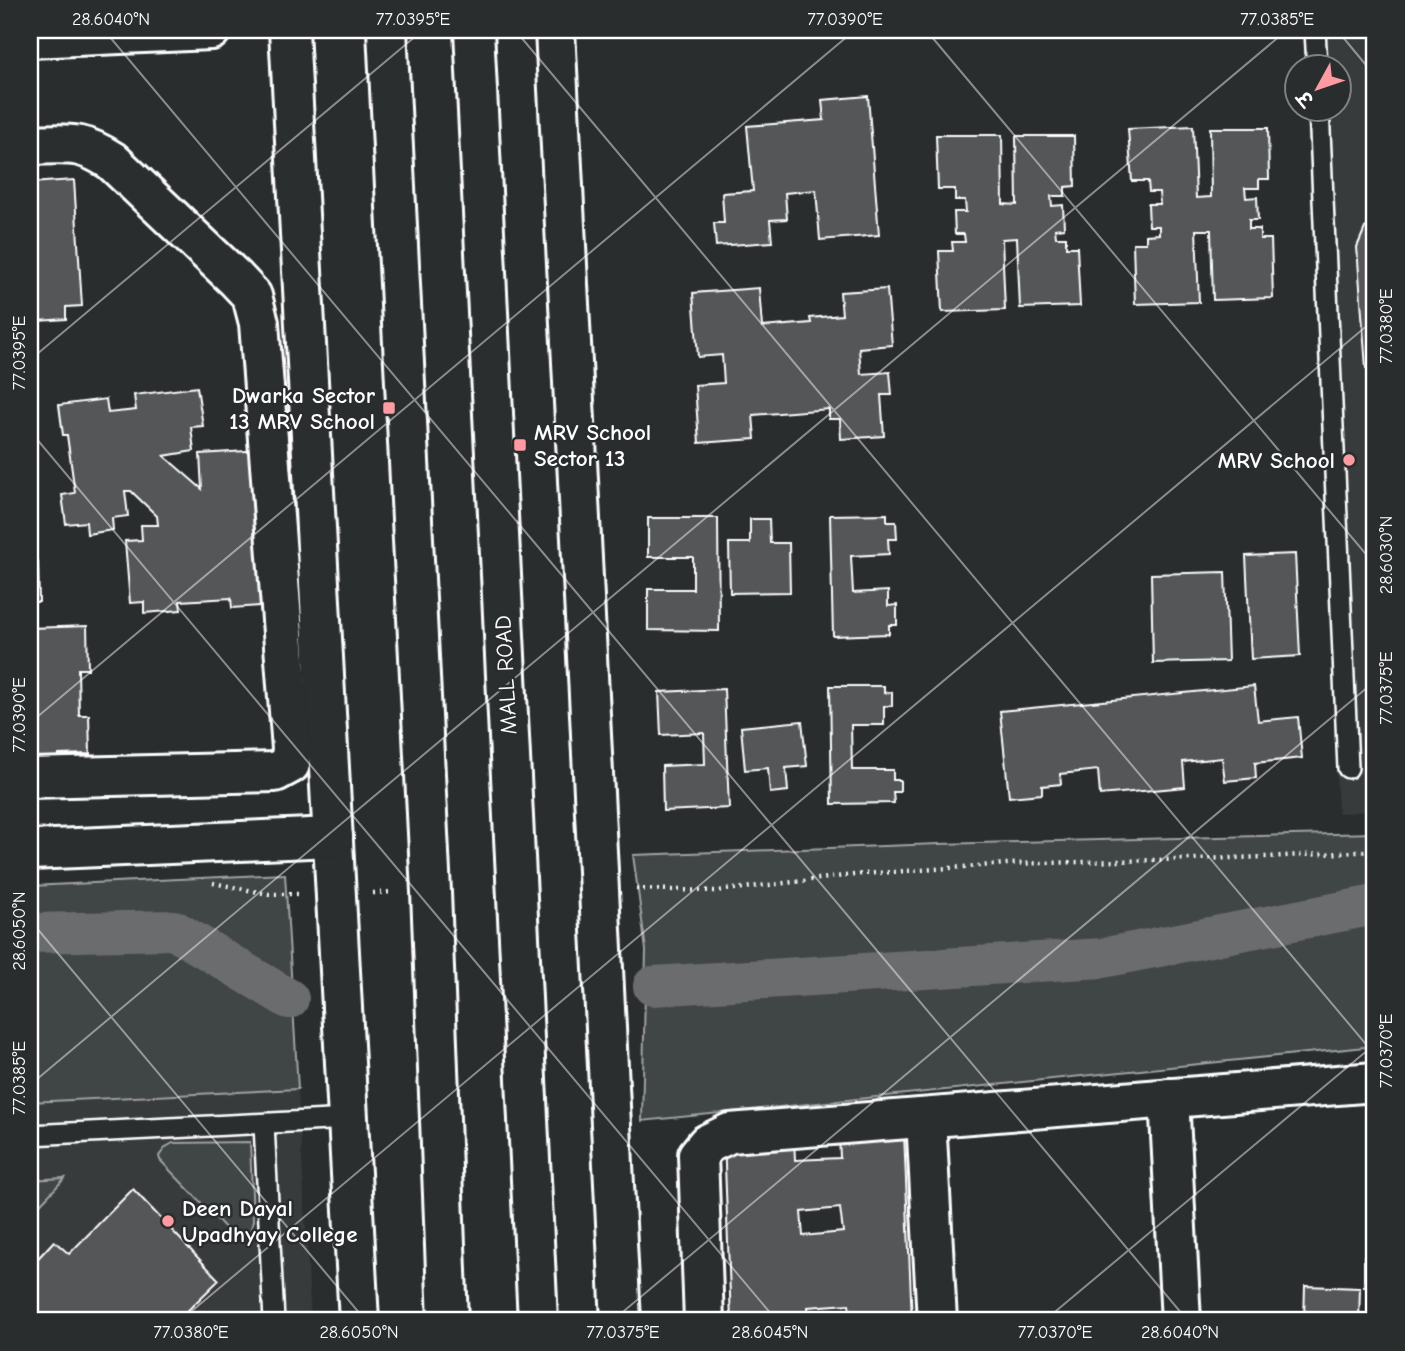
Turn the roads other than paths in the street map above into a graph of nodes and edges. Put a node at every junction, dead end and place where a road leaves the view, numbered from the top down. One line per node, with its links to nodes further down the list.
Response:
1 (211, 30): 7 (street)
2 (289, 30): 13 (street)
3 (387, 30): 23 (street)
4 (474, 30): 24 (street, MALL ROAD)
5 (555, 30): 25 (street)
6 (1315, 30): 8 (lane)
7 (30, 38)
8 (1316, 52)
9 (1320, 122): 11 (lane)
10 (30, 145): 12 (street)
11 (1348, 768)
12 (30, 778)
13 (333, 837): 14 (street); 18 (street)
14 (30, 850)
15 (1375, 1082): 16 (street)
16 (1169, 1098): 17 (street); 28 (street)
17 (926, 1118): 26 (street); 27 (street)
18 (349, 1119): 19 (lane); 22 (street)
19 (264, 1124): 20 (lane); 21 (lane)
20 (30, 1135)
21 (274, 1321)
22 (359, 1321)
23 (448, 1321)
24 (538, 1321)
25 (621, 1321)
26 (704, 1321)
27 (937, 1321)
28 (1181, 1321)

